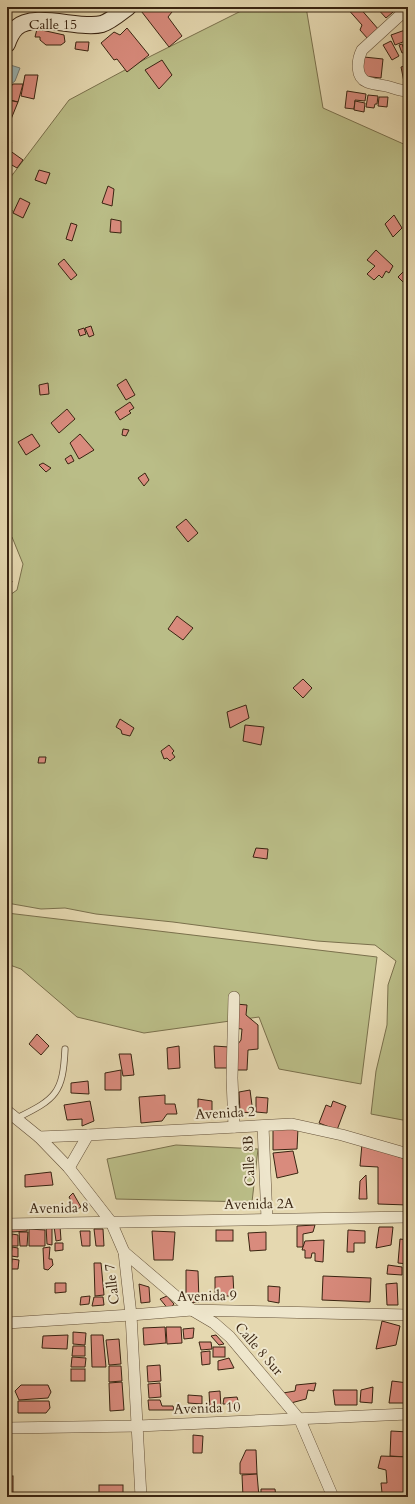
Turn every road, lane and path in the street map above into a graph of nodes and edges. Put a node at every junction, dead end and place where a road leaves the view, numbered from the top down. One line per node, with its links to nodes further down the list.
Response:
1 (128, 7): 3 (main road, Calle 15)
2 (408, 8): 4 (street)
3 (7, 44)
4 (408, 91)
5 (234, 997): 10 (street)
6 (65, 1049): 8 (lane)
7 (7, 1111): 8 (street, Calle 7)
8 (17, 1118): 12 (street, Calle 7)
9 (263, 1126): 10 (street, Avenida 2); 13 (street, Avenida 2); 16 (street, Calle 8B)
10 (234, 1127): 11 (street, Avenida 2)
11 (88, 1135): 12 (street, Avenida 2); 14 (street)
12 (39, 1137): 14 (street, Calle 7)
13 (408, 1154)
14 (69, 1168): 17 (street, Calle 7)
15 (408, 1217): 16 (street, Avenida 2A)
16 (267, 1219): 17 (street, Avenida 2A)
17 (111, 1222): 18 (street, Avenida 8); 19 (street, Calle 7)
18 (7, 1224)
19 (124, 1252): 20 (street, Calle 8 Sur); 21 (street, Calle 7)
20 (192, 1310): 21 (street, Avenida 9); 22 (street, Avenida 9); 25 (street, Calle 8 Sur)
21 (131, 1315): 23 (street, Avenida 9); 26 (street, Calle 7)
22 (408, 1315)
23 (7, 1323)
24 (408, 1414): 25 (street, Avenida 10)
25 (300, 1420): 26 (street, Avenida 10); 29 (street, Calle 8 Sur)
26 (138, 1426): 27 (street, Avenida 10); 28 (street, Calle 7)
27 (7, 1428)
28 (141, 1497)
29 (332, 1497)

